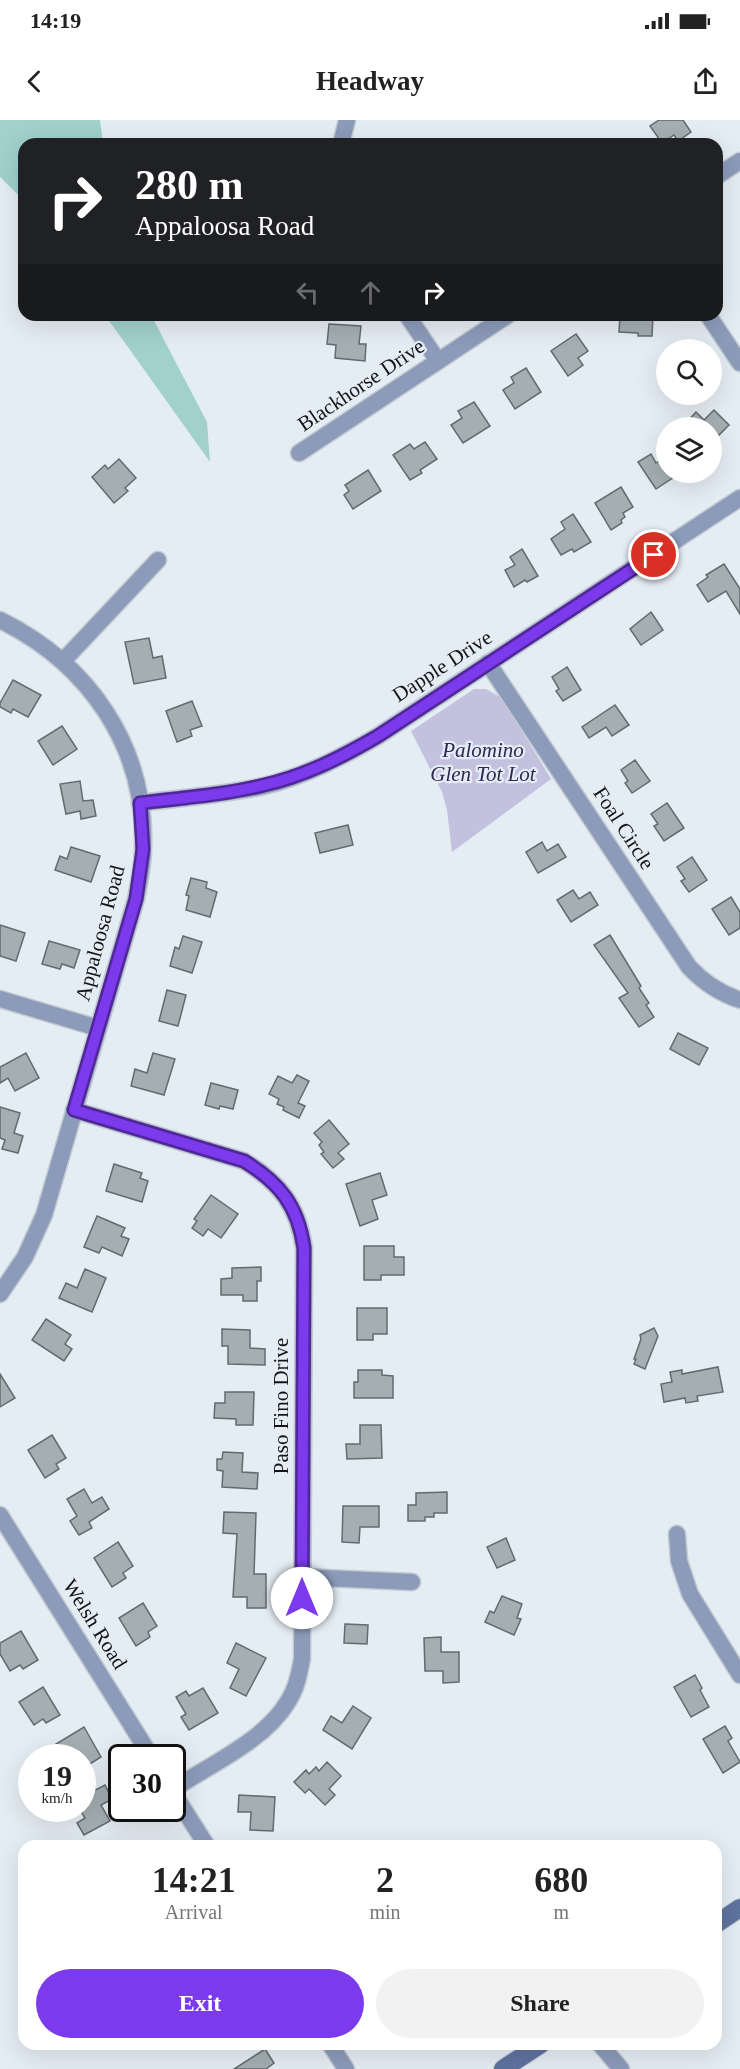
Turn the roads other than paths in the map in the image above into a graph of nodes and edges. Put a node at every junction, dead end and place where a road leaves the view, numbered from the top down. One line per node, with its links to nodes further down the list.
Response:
1 (347, 120): 2 (street)
2 (342, 138)
3 (740, 161): 4 (street)
4 (723, 172)
5 (411, 321): 8 (street)
6 (499, 321): 8 (street, Blackhorse Drive)
7 (712, 321): 9 (street)
8 (438, 361): 10 (street, Blackhorse Drive)
9 (740, 363)
10 (299, 453)
11 (740, 498): 15 (street, Dapple Drive)
12 (158, 560): 14 (street)
13 (0, 620): 14 (street, Appaloosa Road)
14 (63, 661): 16 (street, Appaloosa Road)
15 (488, 663): 16 (street, Dapple Drive); 18 (street, Foal Circle)
16 (140, 803): 19 (street, Appaloosa Road)
17 (0, 999): 19 (street)
18 (740, 1000)
19 (98, 1028): 20 (street, Appaloosa Road)
20 (74, 1110): 21 (street, Appaloosa Road); 24 (street, Paso Fino Drive)
21 (0, 1294)
22 (0, 1515): 27 (street, Welsh Road)
23 (677, 1534): 26 (street)
24 (302, 1577): 25 (street); 28 (street, Paso Fino Drive)
25 (412, 1582)
26 (740, 1675)
27 (143, 1744)
28 (186, 1781)
29 (186, 1812): 30 (street)
30 (203, 1840)
31 (740, 1908): 32 (main road)
32 (722, 1920)
33 (334, 2050): 36 (street)
34 (532, 2050): 37 (main road)
35 (605, 2050): 38 (street)
36 (346, 2069)
37 (503, 2069)
38 (621, 2069)

